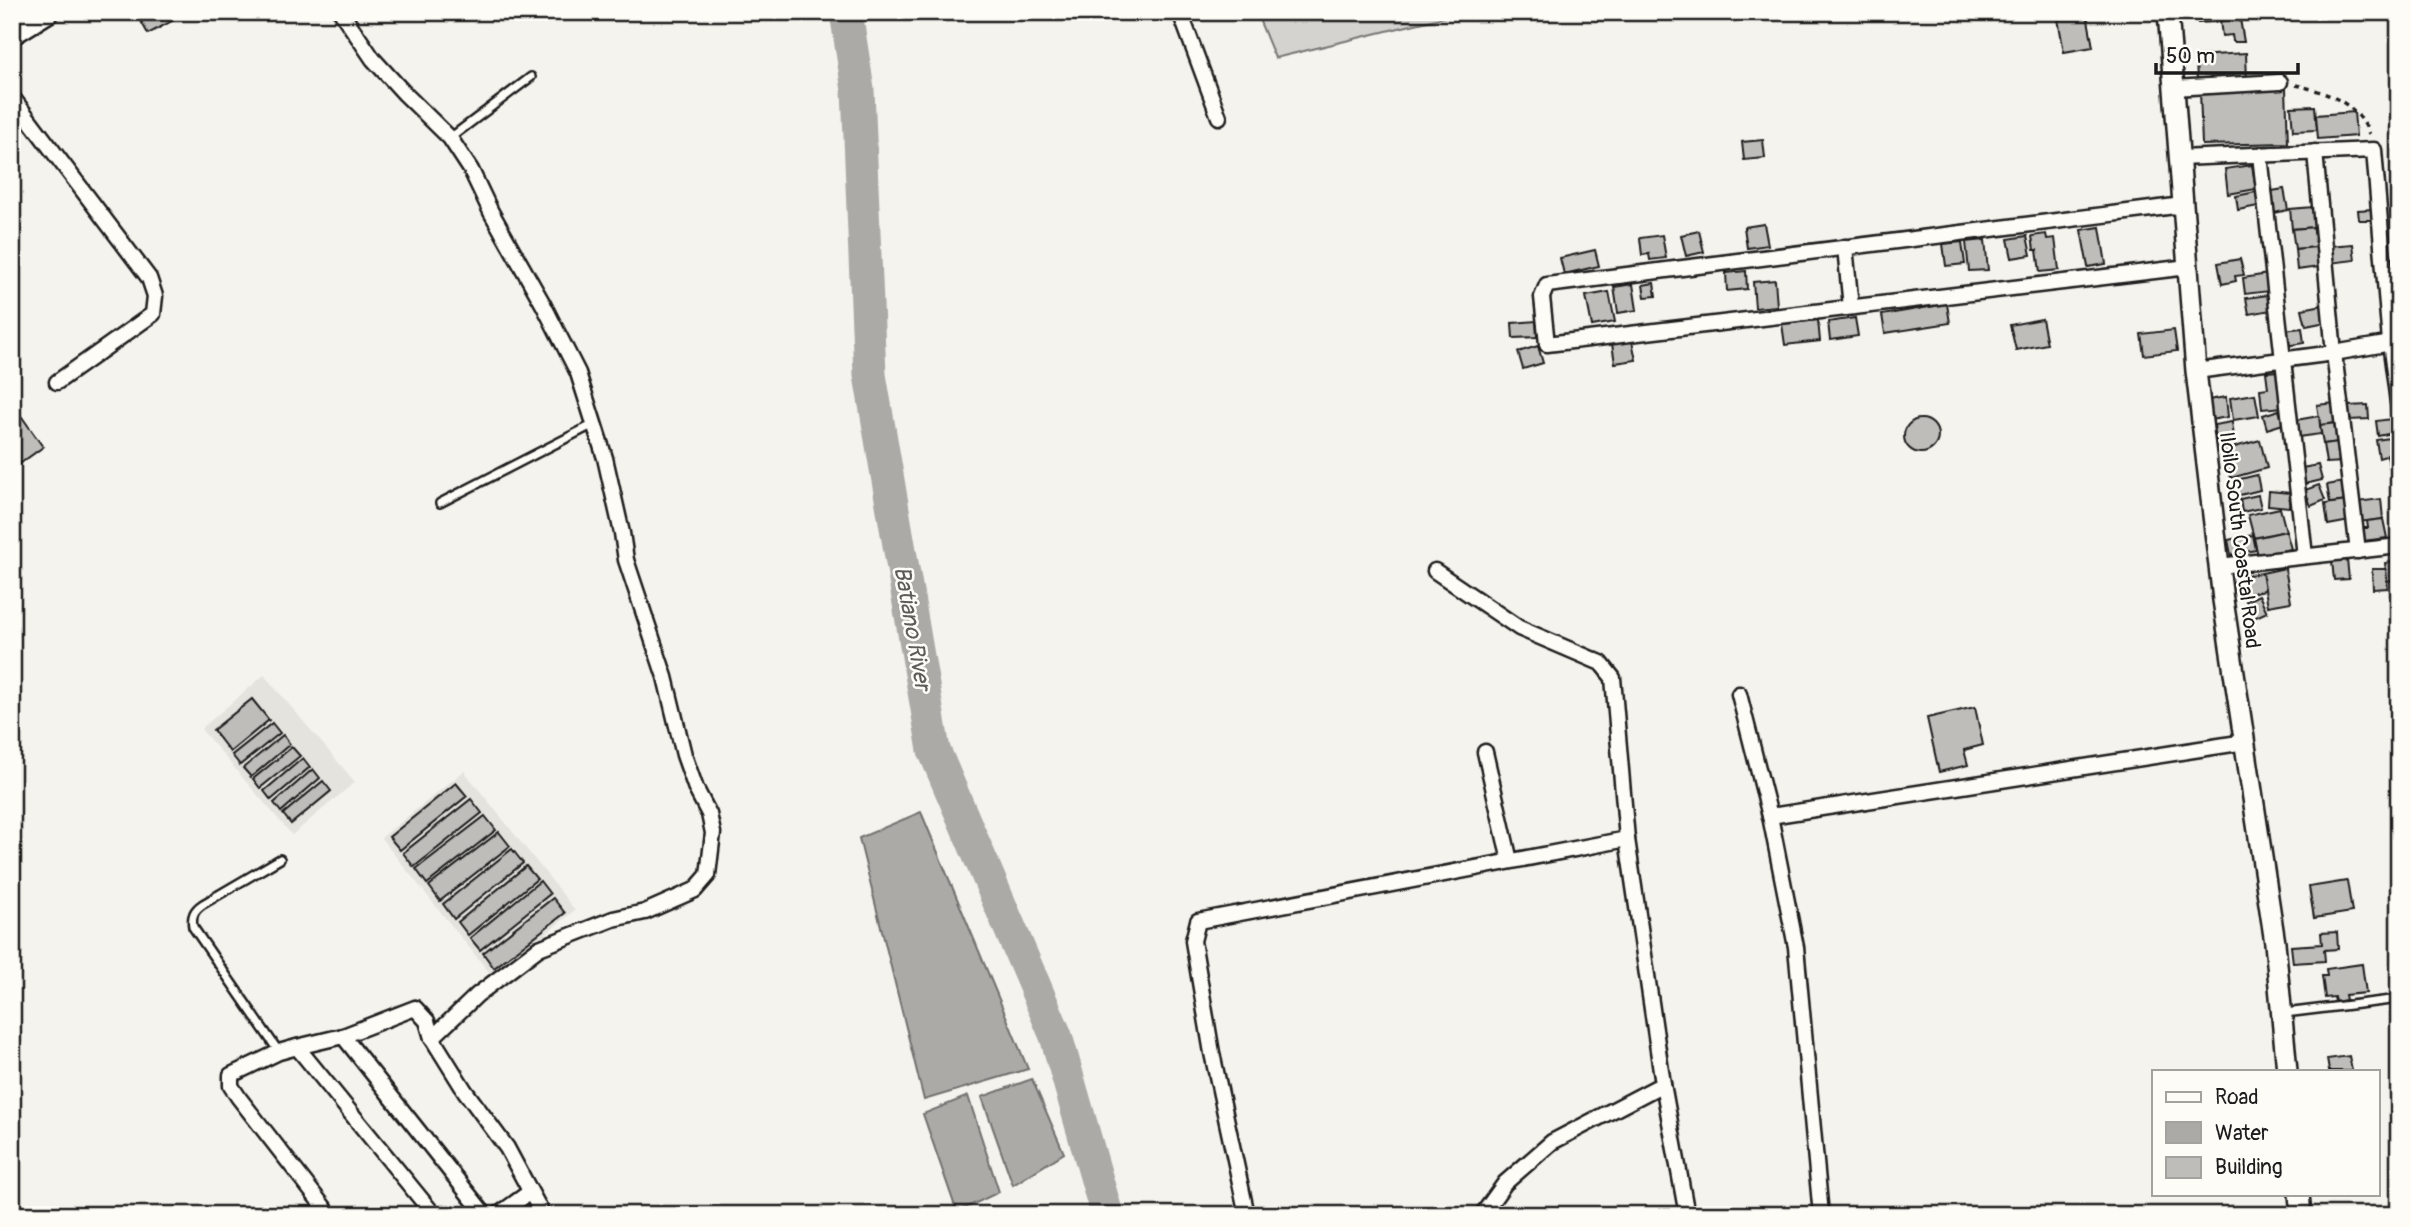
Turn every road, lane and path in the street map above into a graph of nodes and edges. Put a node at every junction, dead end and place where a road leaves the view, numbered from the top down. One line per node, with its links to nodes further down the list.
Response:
1 (49, 12): 5 (street)
2 (341, 12): 11 (street)
3 (1180, 12): 10 (street)
4 (2168, 12): 8 (street, Iloilo South Coastal Road)
5 (12, 35)
6 (531, 77): 11 (lane)
7 (2280, 82): 8 (street); 12 (path)
8 (2173, 88): 15 (street, Iloilo South Coastal Road)
9 (12, 97): 24 (street)
10 (1219, 117)
11 (450, 138): 26 (street)
12 (2374, 150): 13 (street); 20 (street)
13 (2315, 152): 14 (street); 21 (street)
14 (2260, 155): 15 (street); 22 (street)
15 (2179, 158): 16 (street, Iloilo South Coastal Road)
16 (2183, 205): 17 (street); 18 (street, Iloilo South Coastal Road)
17 (1845, 247): 19 (street); 19 (street)
18 (2188, 267): 19 (street); 23 (street, Iloilo South Coastal Road)
19 (1851, 307)
20 (2395, 342): 21 (street); 25 (street)
21 (2334, 353): 22 (street); 29 (street)
22 (2282, 359): 23 (street); 30 (street)
23 (2196, 371): 31 (street, Iloilo South Coastal Road)
24 (57, 382)
25 (2399, 410)
26 (594, 424): 27 (lane); 43 (street)
27 (440, 503)
28 (2399, 546): 29 (street)
29 (2358, 551): 30 (street)
30 (2305, 556): 31 (street)
31 (2219, 566): 34 (street, Iloilo South Coastal Road)
32 (1435, 571): 37 (street)
33 (1739, 694): 36 (street)
34 (2245, 742): 36 (street); 41 (street, Iloilo South Coastal Road)
35 (1485, 752): 39 (street)
36 (1770, 816): 58 (street)
37 (1627, 839): 39 (street); 47 (street)
38 (280, 859): 45 (lane)
39 (1510, 861): 55 (street)
40 (2399, 999): 41 (lane)
41 (2282, 1014): 46 (street, Iloilo South Coastal Road)
42 (343, 1036): 43 (street); 44 (street); 52 (street)
43 (432, 1038): 48 (street)
44 (298, 1047): 45 (street); 51 (street)
45 (279, 1052): 50 (street)
46 (2287, 1070)
47 (1663, 1084): 56 (street); 57 (street)
48 (530, 1192): 53 (street); 54 (street)
49 (2299, 1196): 59 (street)
50 (330, 1215)
51 (434, 1215)
52 (485, 1215)
53 (498, 1215)
54 (544, 1215)
55 (1247, 1215)
56 (1482, 1215)
57 (1687, 1215)
58 (1821, 1215)
59 (2301, 1215)

